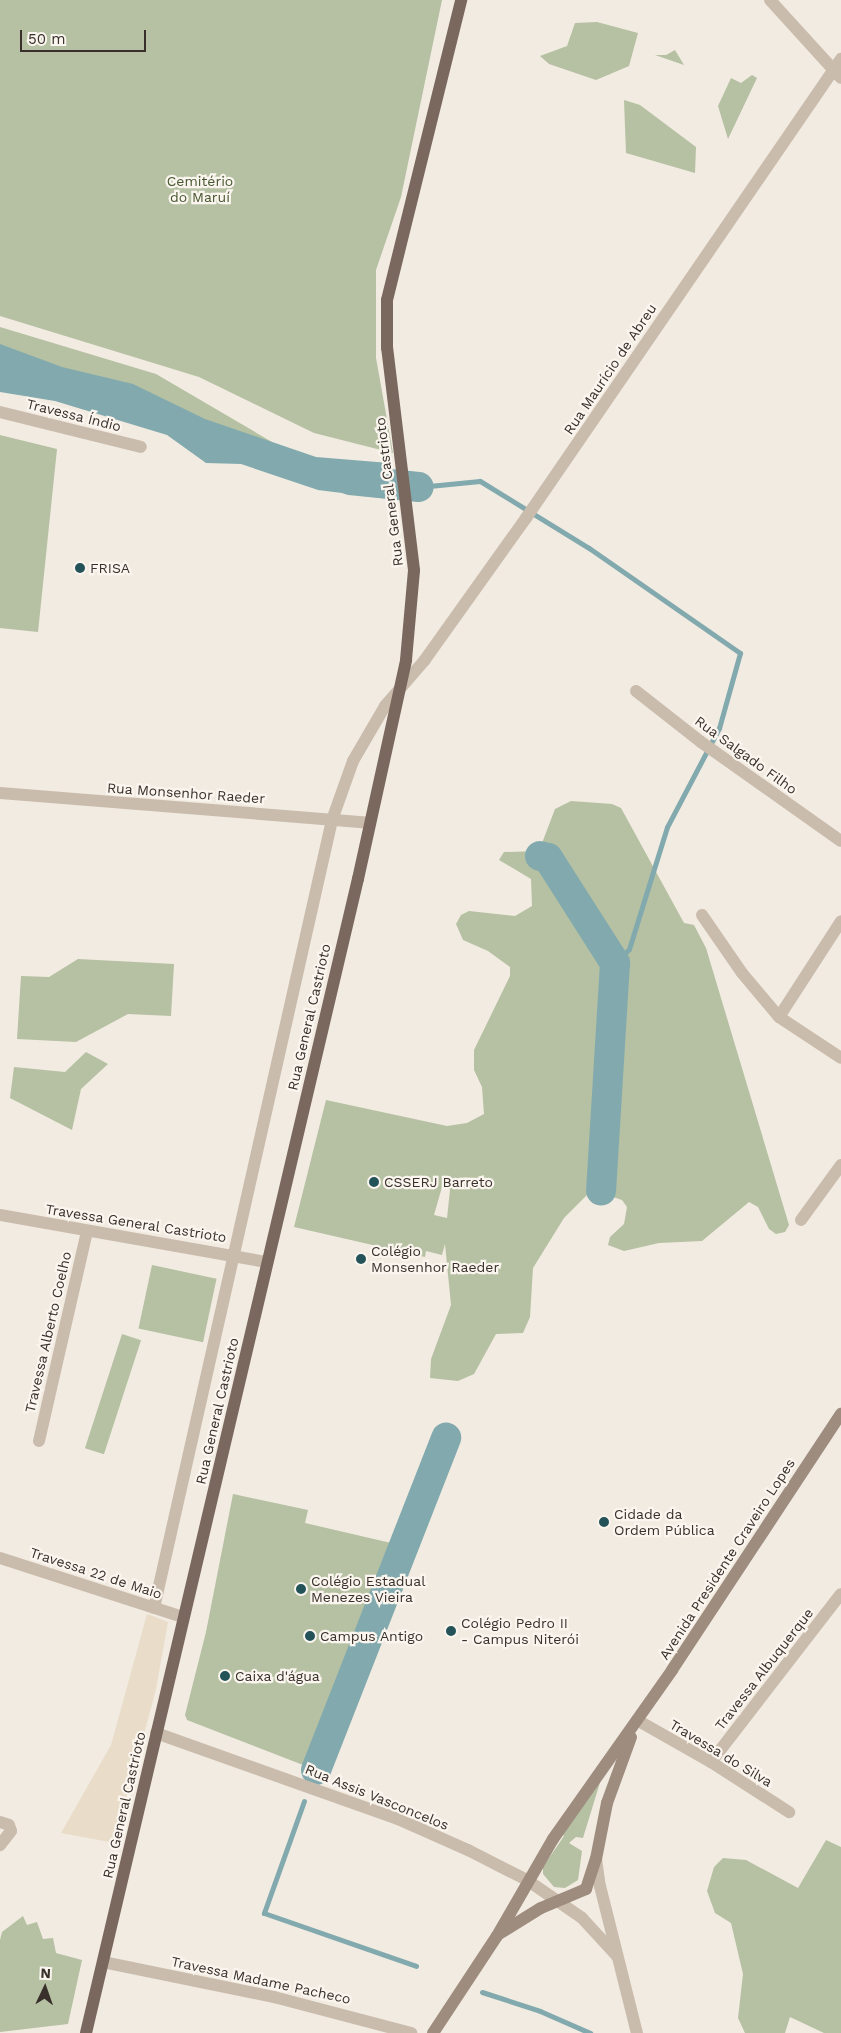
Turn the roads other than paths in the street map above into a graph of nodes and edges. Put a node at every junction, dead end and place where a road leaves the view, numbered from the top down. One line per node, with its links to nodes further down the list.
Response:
1 (461, 0): 6 (main road, Rua General Castrioto)
2 (770, 0): 3 (street)
3 (839, 69): 6 (street, Rua Maurício de Abreu)
4 (0, 412): 5 (street, Travessa Índio)
5 (141, 447)
6 (398, 691): 9 (street, Rua Maurício de Abreu); 10 (main road, Rua General Castrioto)
7 (636, 691): 11 (street, Rua Salgado Filho)
8 (0, 792): 9 (street, Rua Monsenhor Raeder)
9 (332, 820): 10 (street, Rua Monsenhor Raeder); 20 (street, Rua Maurício de Abreu)
10 (369, 823): 21 (main road, Rua General Castrioto)
11 (841, 841)
12 (702, 915): 14 (street)
13 (841, 921): 14 (street)
14 (779, 1017): 15 (street)
15 (841, 1058)
16 (841, 1165): 18 (street)
17 (0, 1215): 19 (street, Travessa General Castrioto)
18 (802, 1220)
19 (87, 1231): 20 (street, Travessa General Castrioto); 23 (street, Travessa Alberto Coelho)
20 (234, 1254): 21 (street, Travessa General Castrioto); 26 (street, Rua Maurício de Abreu)
21 (267, 1262): 27 (main road, Rua General Castrioto)
22 (841, 1414): 28 (main road, Avenida Presidente Craveiro Lopes)
23 (39, 1441)
24 (0, 1558): 26 (street, Travessa 22 de Maio)
25 (841, 1594): 30 (street, Travessa Albuquerque)
26 (154, 1608): 27 (street, Travessa 22 de Maio)
27 (183, 1617): 29 (main road, Rua General Castrioto)
28 (637, 1720): 30 (street, Travessa do Silva); 34 (main road, Avenida Presidente Craveiro Lopes); 35 (main road, Avenida Presidente Craveiro Lopes)
29 (156, 1733): 35 (street, Rua Assis Vasconcelos); 39 (main road, Rua General Castrioto)
30 (711, 1762): 31 (street, Travessa do Silva)
31 (789, 1812)
32 (6, 1825): 33 (street)
33 (0, 1845)
34 (596, 1859): 36 (main road, Avenida Presidente Craveiro Lopes); 38 (street, Avenida Presidente Craveiro Lopes)
35 (527, 1880): 36 (street, Rua Assis Vasconcelos); 37 (main road, Avenida Presidente Craveiro Lopes)
36 (559, 1902): 37 (main road, Avenida Presidente Craveiro Lopes); 38 (street, Rua Assis Vasconcelos)
37 (497, 1936): 42 (main road, Avenida Presidente Craveiro Lopes)
38 (617, 1956): 43 (street, Avenida Presidente Craveiro Lopes)
39 (103, 1962): 40 (main road, Rua General Castrioto); 41 (street, Travessa Madame Pacheco)
40 (86, 2033)
41 (411, 2033)
42 (433, 2033)
43 (637, 2033)

